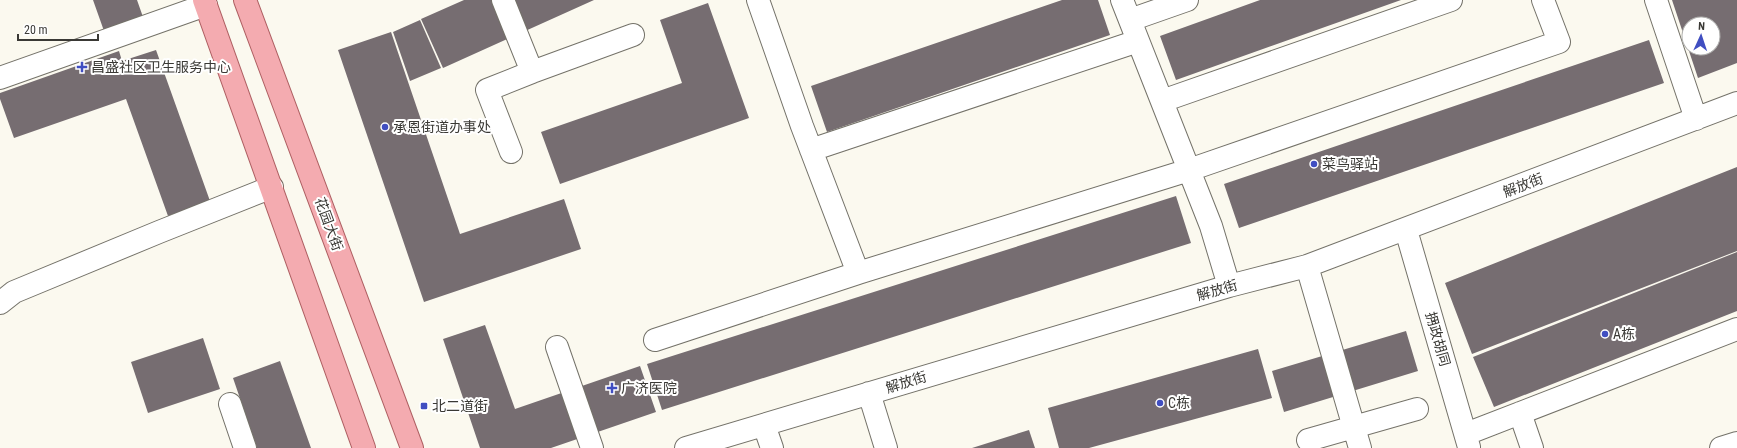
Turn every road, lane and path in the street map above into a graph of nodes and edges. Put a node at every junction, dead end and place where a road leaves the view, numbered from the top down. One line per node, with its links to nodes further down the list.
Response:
1 (245, 0): 41 (main road, 花园大街)
2 (503, 0): 13 (street)
3 (758, 0): 18 (street)
4 (1122, 0): 10 (street)
5 (1187, 0): 10 (street)
6 (1451, 0): 15 (street)
7 (1543, 0): 20 (street)
8 (1656, 0): 17 (street)
9 (205, 2): 14 (street); 21 (main road)
10 (1130, 20): 12 (street)
11 (633, 35): 13 (street)
12 (1138, 42): 15 (street); 18 (street)
13 (532, 72): 19 (street)
14 (0, 78)
15 (1162, 101): 20 (street)
16 (1737, 103): 17 (street, 解放街)
17 (1696, 119): 22 (street, 解放街)
18 (811, 150): 24 (street)
19 (511, 152)
20 (1189, 170): 24 (street); 25 (street)
21 (272, 188): 26 (street); 40 (main road)
22 (1406, 230): 23 (street, 解放街); 37 (street, 拥政胡同)
23 (1307, 266): 25 (street, 解放街); 35 (street)
24 (858, 273): 28 (street)
25 (1228, 286): 30 (street, 解放街)
26 (0, 302)
27 (1737, 329): 33 (street)
28 (655, 340)
29 (557, 347): 42 (street)
30 (869, 393): 34 (street, 解放街); 45 (street)
31 (230, 404): 39 (street)
32 (1417, 409): 35 (street)
33 (1520, 413): 37 (street); 47 (street)
34 (764, 425): 43 (street, 解放街); 44 (street)
35 (1354, 427): 36 (street); 46 (street)
36 (1308, 440)
37 (1468, 441)
38 (1737, 442): 48 (street)
39 (245, 448)
40 (364, 448)
41 (412, 448)
42 (592, 448)
43 (686, 448)
44 (772, 448)
45 (886, 448)
46 (1360, 448)
47 (1532, 448)
48 (1721, 448)

